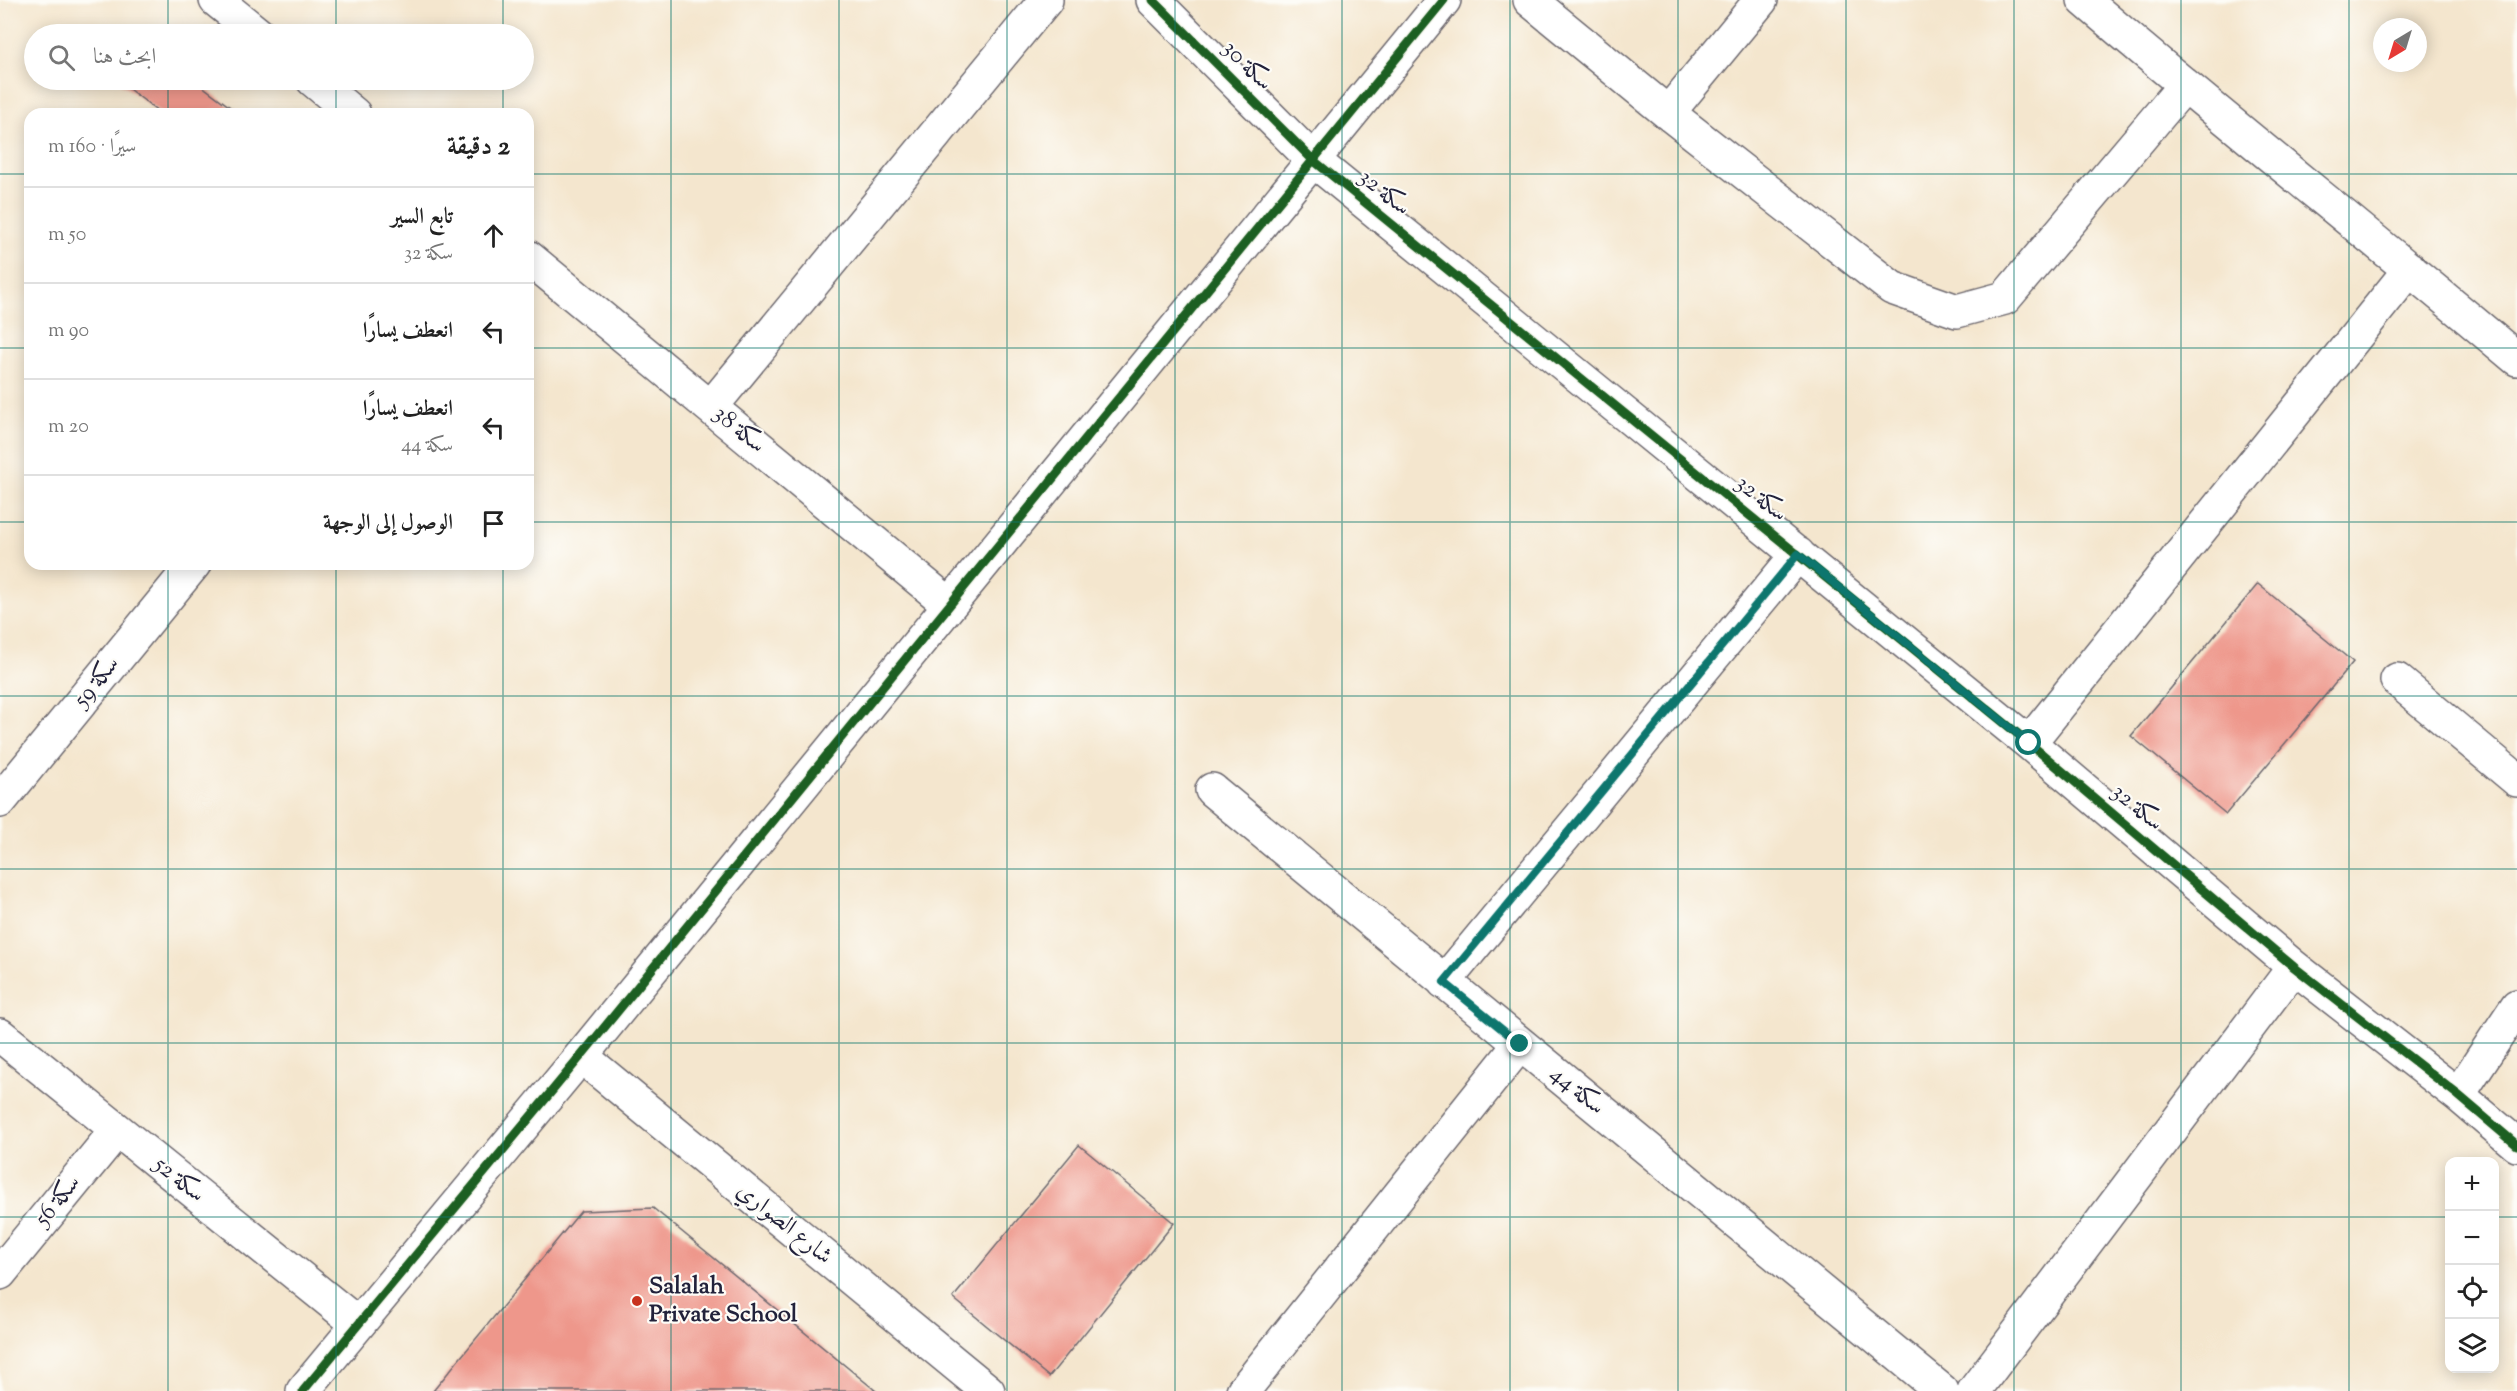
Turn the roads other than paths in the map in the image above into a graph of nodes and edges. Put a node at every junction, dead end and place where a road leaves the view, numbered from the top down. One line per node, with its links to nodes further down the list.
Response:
1 (216, 0): 8 (street)
2 (1046, 0): 17 (street)
3 (1153, 0): 13 (street, سكة 30)
4 (1444, 0): 13 (street)
5 (1530, 0): 12 (street)
6 (1761, 0): 12 (street)
7 (2084, 0): 9 (street)
8 (246, 24)
9 (2184, 87): 12 (street); 15 (street)
10 (325, 90): 11 (street)
11 (347, 108)
12 (1668, 113)
13 (1313, 160): 18 (street, سكة 32); 20 (street)
14 (534, 262): 17 (street, سكة 38)
15 (2410, 269): 16 (street); 22 (street)
16 (2517, 359)
17 (711, 407): 20 (street, سكة 38)
18 (1798, 554): 22 (street, سكة 32); 27 (street)
19 (189, 570): 25 (street, سكة 59)
20 (949, 604): 31 (street)
21 (2397, 680): 23 (street)
22 (2029, 743): 26 (street, سكة 32)
23 (2517, 780)
24 (1212, 790): 27 (street, سكة 44)
25 (0, 801)
26 (2294, 967): 32 (street, سكة 32); 41 (street)
27 (1444, 982): 30 (street, سكة 44)
28 (2517, 1006): 32 (street)
29 (0, 1035): 33 (street, سكة 52)
30 (1520, 1044): 39 (street); 40 (street, سكة 44)
31 (581, 1056): 36 (street); 38 (street, شارع الصواري)
32 (2458, 1095): 34 (street, سكة 32)
33 (117, 1130): 35 (street, سكة 56); 36 (street, سكة 52)
34 (2517, 1145)
35 (0, 1273)
36 (358, 1324): 37 (street)
37 (303, 1391)
38 (988, 1391)
39 (1243, 1391)
40 (1942, 1391)
41 (1974, 1391)

